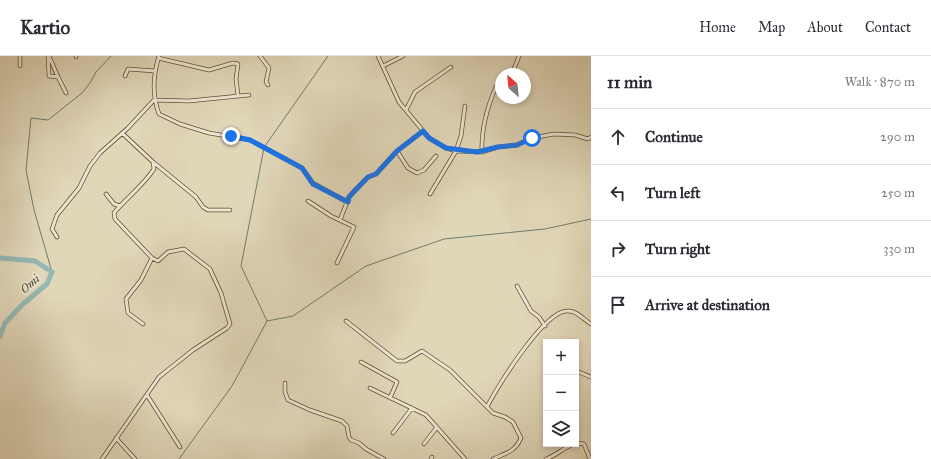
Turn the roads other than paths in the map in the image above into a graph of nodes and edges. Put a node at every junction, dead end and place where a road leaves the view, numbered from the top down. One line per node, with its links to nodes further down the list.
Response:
1 (20, 56): 8 (street)
2 (49, 56): 14 (street); 14 (street)
3 (260, 56): 15 (street)
4 (378, 56): 9 (street)
5 (403, 56): 9 (street)
6 (519, 56): 11 (street)
7 (159, 57): 12 (street); 18 (street)
8 (20, 66)
9 (383, 66): 22 (street)
10 (451, 67): 22 (street)
11 (514, 68)
12 (155, 71): 13 (street); 20 (street)
13 (125, 76)
14 (58, 77): 17 (street)
15 (268, 85)
16 (495, 91): 28 (street)
17 (66, 93)
18 (238, 95): 19 (street); 20 (street)
19 (249, 95)
20 (154, 100): 24 (street); 34 (street)
21 (465, 106): 26 (street)
22 (406, 110): 23 (street)
23 (423, 131): 26 (street); 27 (street)
24 (122, 133): 30 (street); 38 (street)
25 (591, 137): 28 (street)
26 (456, 150): 28 (street); 32 (street)
27 (397, 151): 29 (street); 34 (street)
28 (482, 152)
29 (436, 156)
30 (153, 162): 35 (street); 36 (street)
31 (106, 194): 35 (street)
32 (430, 194)
33 (308, 201): 37 (street)
34 (348, 202): 37 (street)
35 (120, 206): 39 (street)
36 (230, 210)
37 (340, 220): 40 (street)
38 (57, 237)
39 (152, 258): 43 (street); 51 (street)
40 (337, 262)
41 (517, 286): 45 (street)
42 (346, 321): 53 (street)
43 (143, 324)
44 (591, 324): 45 (street)
45 (545, 326): 53 (street)
46 (361, 362): 52 (street)
47 (579, 372): 48 (street)
48 (591, 377)
49 (285, 383): 64 (street)
50 (370, 388): 52 (street)
51 (146, 395): 57 (street); 60 (street)
52 (390, 398): 54 (street)
53 (487, 407): 66 (street)
54 (412, 408): 55 (street); 56 (street)
55 (437, 427): 58 (street); 65 (street)
56 (393, 434)
57 (116, 438): 62 (street); 63 (street)
58 (424, 444)
59 (579, 444): 68 (street)
60 (180, 447)
61 (567, 447): 67 (street)
62 (103, 459)
63 (135, 459)
64 (384, 459)
65 (465, 459)
66 (493, 459)
67 (546, 459)
68 (590, 459)

